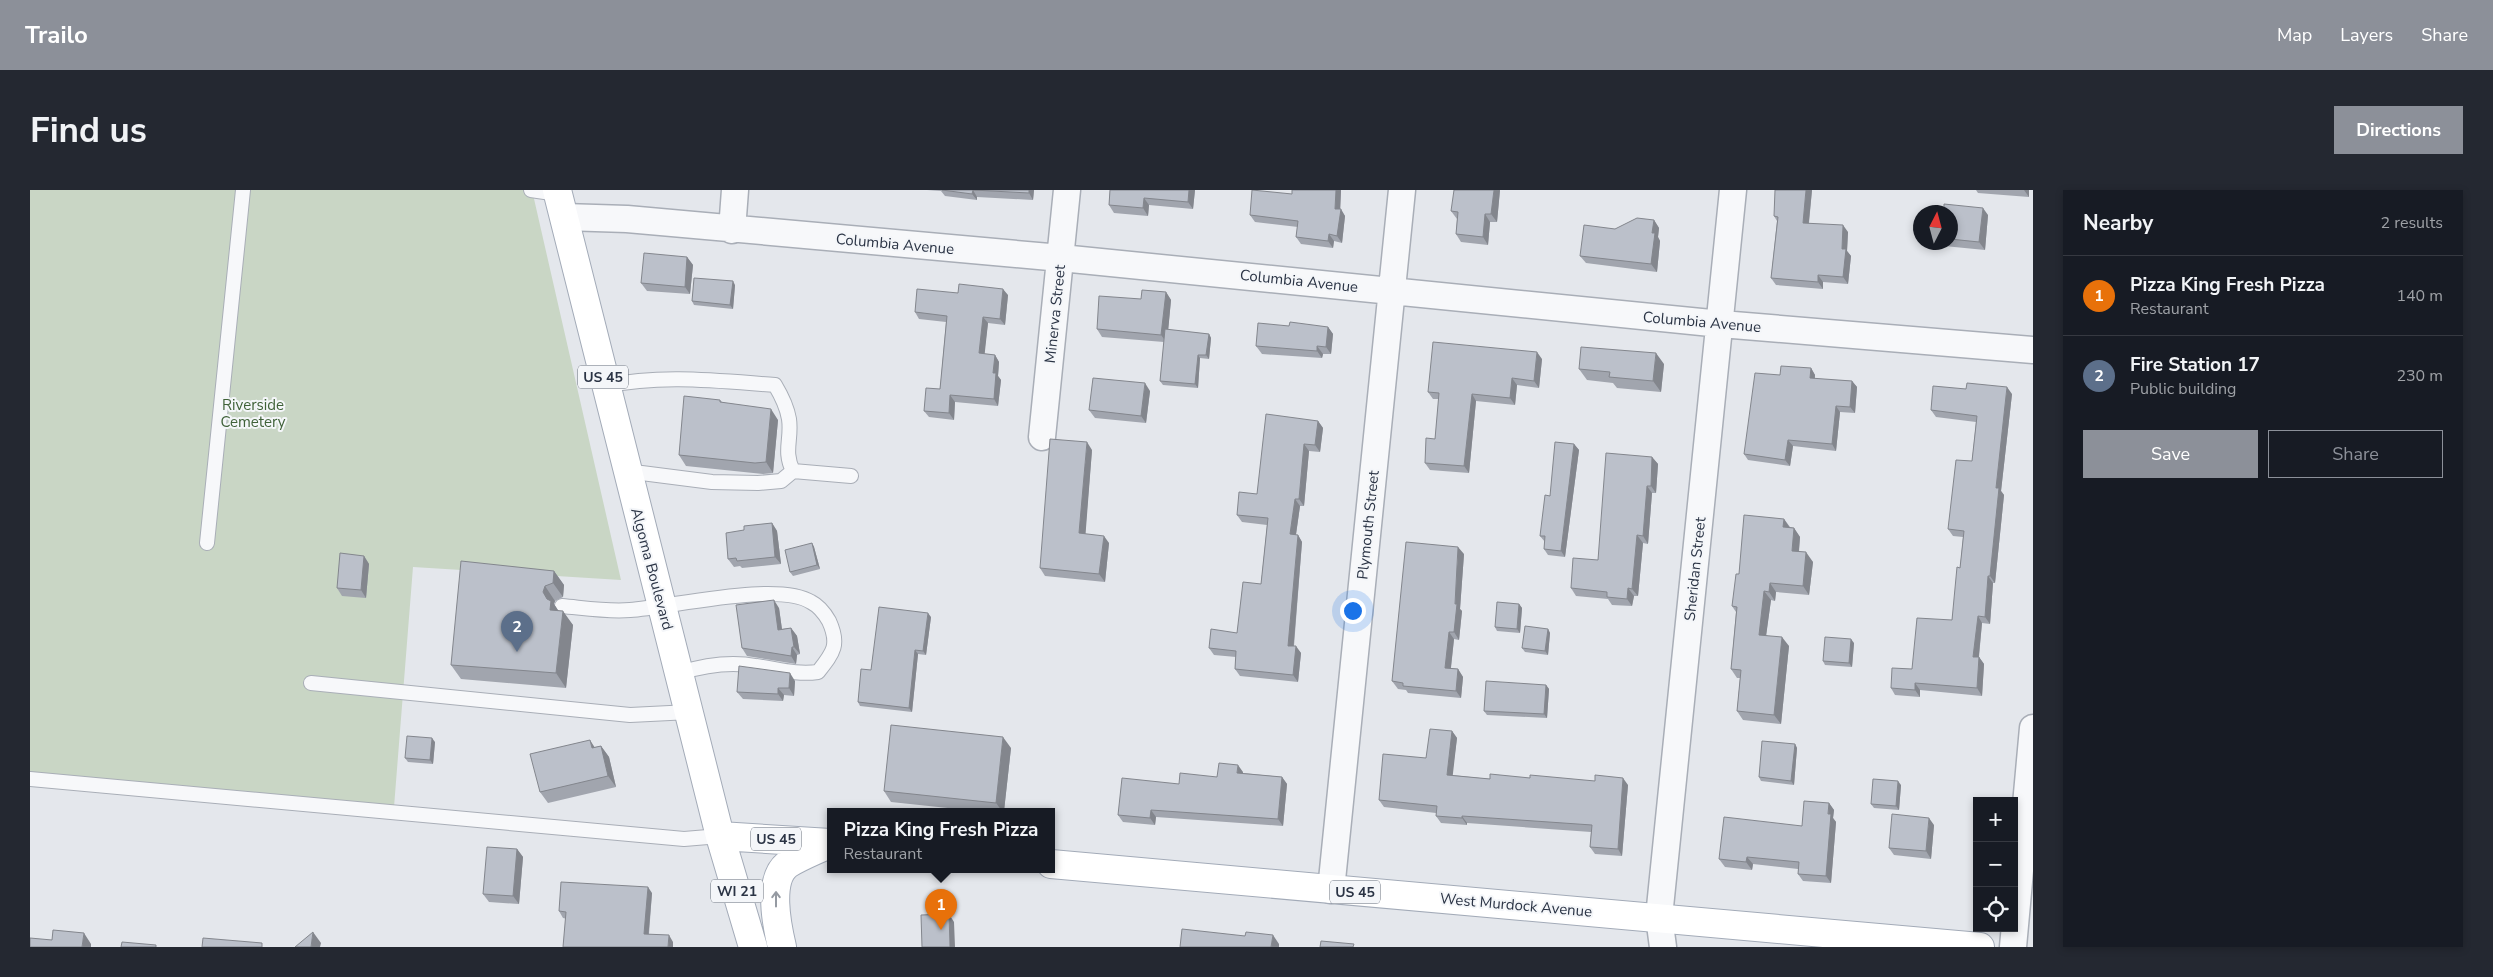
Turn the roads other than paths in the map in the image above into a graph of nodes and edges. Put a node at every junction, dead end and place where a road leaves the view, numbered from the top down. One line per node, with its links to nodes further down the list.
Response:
1 (243, 190): 18 (lane)
2 (531, 190): 7 (lane)
3 (736, 190): 8 (street)
4 (1067, 190): 9 (street, Minerva Street)
5 (1402, 190): 10 (street, Plymouth Street)
6 (1733, 190): 11 (street, Sheridan Street)
7 (559, 200): 8 (street, Columbia Avenue); 13 (main road, Algoma Boulevard / US 45)
8 (732, 230): 9 (street, Columbia Avenue)
9 (1060, 258): 10 (street, Columbia Avenue); 14 (street, Minerva Street)
10 (1393, 290): 11 (street, Columbia Avenue); 30 (street, Plymouth Street)
11 (1720, 324): 12 (street, Columbia Avenue); 31 (street, Sheridan Street)
12 (2033, 350)
13 (606, 386): 15 (lane); 16 (main road, Algoma Boulevard / US 45)
14 (1042, 437)
15 (793, 470): 16 (lane); 17 (lane)
16 (626, 471): 20 (main road, Algoma Boulevard / US 45)
17 (851, 476)
18 (207, 543)
19 (562, 606): 20 (lane)
20 (662, 608): 21 (main road, Algoma Boulevard / US 45); 21 (lane)
21 (679, 673): 23 (main road, Algoma Boulevard / US 45)
22 (311, 682): 23 (lane)
23 (690, 712): 26 (main road, Algoma Boulevard / US 45)
24 (2033, 728): 36 (street)
25 (30, 779): 26 (lane)
26 (720, 836): 27 (main road, US 45); 32 (main road, Algoma Boulevard / WI 21)
27 (827, 843)
28 (827, 845): 33 (main road, one-way to 28)
29 (1055, 864): 30 (main road, West Murdock Avenue / US 45)
30 (1331, 890): 31 (main road, West Murdock Avenue / US 45)
31 (1659, 916): 34 (street, Sheridan Street); 35 (main road, West Murdock Avenue / US 45)
32 (753, 947)
33 (782, 947)
34 (1663, 947)
35 (1980, 947)
36 (2013, 947)

